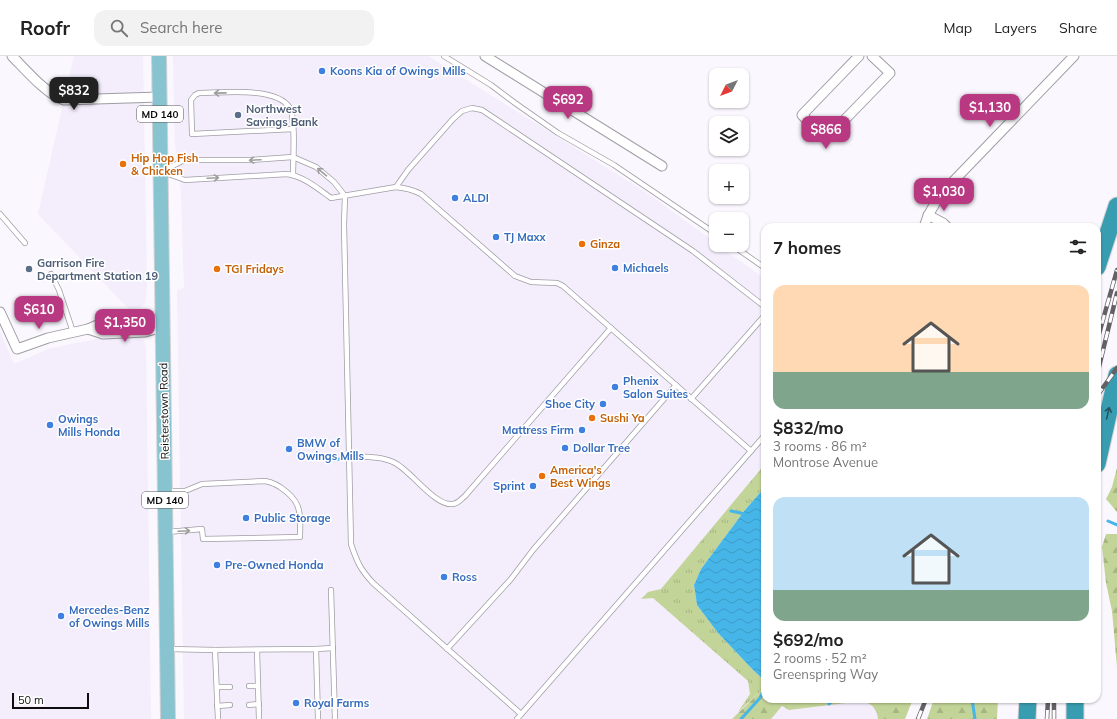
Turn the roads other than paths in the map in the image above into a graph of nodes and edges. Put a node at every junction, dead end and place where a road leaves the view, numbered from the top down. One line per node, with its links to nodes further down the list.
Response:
1 (12, 56): 8 (street)
2 (159, 56): 8 (main road, Reisterstown Road / MD 140)
3 (444, 56): 21 (lane)
4 (485, 56): 11 (street)
5 (859, 56): 6 (street)
6 (872, 56)
7 (1074, 56): 18 (street)
8 (160, 97): 12 (main road, Reisterstown Road / MD 140)
9 (293, 129): 9 (lane, one-way to 9); 10 (lane)
10 (294, 157): 12 (lane, one-way to 12); 13 (lane); 15 (lane, one-way to 10)
11 (662, 166)
12 (161, 172): 13 (lane, one-way to 13); 30 (main road, Reisterstown Road / MD 140)
13 (293, 175): 15 (lane)
14 (396, 187): 15 (lane); 27 (lane); 31 (lane)
15 (345, 196): 40 (lane)
16 (1117, 206): 24 (highway)
17 (0, 214): 22 (lane)
18 (928, 215): 19 (street); 20 (street)
19 (925, 223)
20 (943, 223)
21 (709, 229)
22 (25, 244)
23 (742, 252): 25 (lane)
24 (1101, 255)
25 (761, 265)
26 (51, 274): 33 (lane)
27 (761, 304)
28 (0, 312): 33 (street)
29 (761, 320): 36 (lane)
30 (163, 327): 32 (street); 32 (street); 41 (main road, Reisterstown Road / MD 140)
31 (611, 328): 35 (lane); 40 (lane)
32 (88, 329): 33 (street)
33 (73, 332)
34 (1117, 375): 38 (highway, one-way to 34)
35 (676, 385): 36 (lane); 45 (lane)
36 (691, 399): 39 (lane)
37 (761, 440): 39 (lane)
38 (1101, 444)
39 (751, 451): 60 (lane)
40 (349, 456): 45 (lane)
41 (165, 491): 42 (main road, Reisterstown Road / MD 140); 42 (lane, one-way to 41)
42 (166, 532): 46 (main road, Reisterstown Road / MD 140)
43 (331, 590): 44 (lane)
44 (333, 648): 47 (lane); 65 (lane)
45 (447, 648): 60 (lane)
46 (167, 649): 48 (lane); 61 (main road, Reisterstown Road / MD 140)
47 (316, 649): 49 (lane); 64 (lane)
48 (215, 650): 49 (lane); 53 (lane)
49 (258, 650): 52 (lane)
50 (230, 686): 53 (lane)
51 (249, 686): 52 (lane)
52 (258, 686): 56 (lane)
53 (216, 687): 59 (lane)
54 (1028, 703): 67 (highway)
55 (1075, 703): 68 (highway)
56 (259, 704): 58 (lane); 63 (lane)
57 (230, 705): 59 (lane)
58 (249, 705)
59 (217, 706): 62 (lane)
60 (521, 714): 66 (lane)
61 (168, 719)
62 (218, 719)
63 (259, 719)
64 (318, 719)
65 (335, 719)
66 (517, 719)
67 (1027, 719)
68 (1075, 719)

